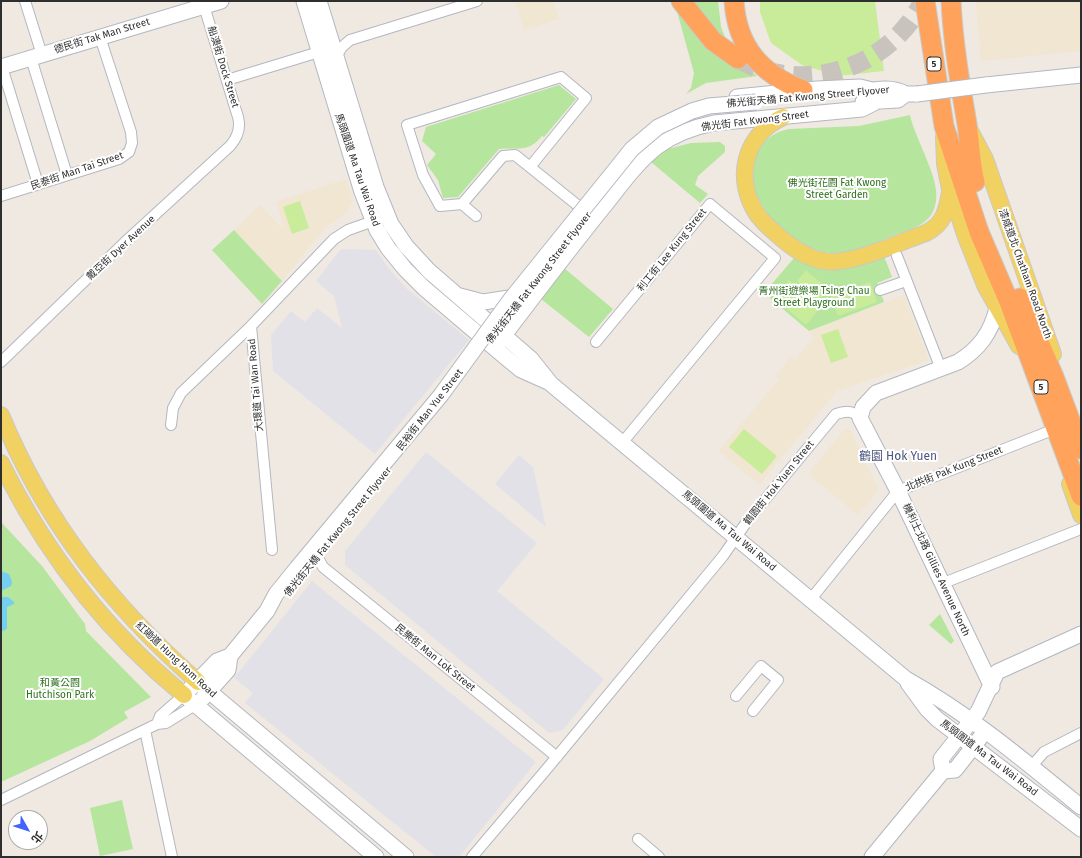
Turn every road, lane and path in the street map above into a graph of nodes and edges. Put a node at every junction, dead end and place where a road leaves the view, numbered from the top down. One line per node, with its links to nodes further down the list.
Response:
1 (25, 1): 13 (street)
2 (221, 1): 10 (main road, 德民街 Tak Man Street)
3 (304, 1): 12 (main road, 馬頭圍道 Ma Tau Wai Road)
4 (319, 1): 14 (main road, 馬頭圍道 Ma Tau Wai Road)
5 (477, 1): 14 (street)
6 (681, 1): 15 (highway)
7 (734, 1): 19 (highway)
8 (925, 1): 23 (highway, 5)
9 (951, 1): 22 (highway, 漆咸道北 Chatham Road North / 5)
10 (203, 4): 11 (main road, 德民街 Tak Man Street); 18 (street, 船澳街 Dock Street)
11 (100, 37): 13 (main road, 德民街 Tak Man Street); 26 (street, 民泰街 Man Tai Street)
12 (319, 52): 18 (street); 33 (main road, 馬頭圍道 Ma Tau Wai Road)
13 (36, 57): 16 (main road, 德民街 Tak Man Street); 26 (street)
14 (336, 57): 33 (main road, 馬頭圍道 Ma Tau Wai Road)
15 (738, 59)
16 (2, 67): 27 (street)
17 (1081, 76): 20 (main road, 佛光街天橋 Fat Kwong Street Flyover, bridge)
18 (227, 80): 24 (street, 船澳街 Dock Street)
19 (803, 90): 20 (main road); 31 (main road)
20 (873, 96): 21 (main road, 佛光街 Fat Kwong Street); 66 (main road, 佛光街天橋 Fat Kwong Street Flyover, bridge)
21 (783, 117): 28 (main road); 42 (main road, 佛光街 Fat Kwong Street)
22 (967, 124): 35 (highway, 漆咸道北 Chatham Road North / 5); 48 (main road, 漆咸道北 Chatham Road North)
23 (944, 126): 28 (main road); 35 (highway, 5)
24 (238, 132): 44 (street, 戴亞街 Dyer Avenue)
25 (530, 167): 30 (street); 30 (street); 31 (street)
26 (67, 175): 27 (street, 民泰街 Man Tai Street)
27 (38, 184): 29 (street, 民泰街 Man Tai Street)
28 (950, 189): 40 (main road)
29 (1, 196)
30 (462, 204): 32 (street)
31 (584, 210): 39 (main road)
32 (476, 216)
33 (380, 218): 38 (main road, 馬頭圍道 Ma Tau Wai Road); 41 (street, 大環道 Tai Wan Road); 42 (main road, 馬頭圍道 Ma Tau Wai Road)
34 (896, 256): 36 (street)
35 (1003, 277): 52 (highway, 5); 55 (highway, 5)
36 (906, 281): 37 (street); 45 (street)
37 (880, 290)
38 (453, 293): 39 (main road); 42 (main road, 馬頭圍道 Ma Tau Wai Road)
39 (509, 298): 42 (main road)
40 (997, 308): 45 (main road); 50 (main road)
41 (251, 326): 49 (street); 59 (street, 大環道 Tai Wan Road)
42 (493, 337): 51 (main road, 馬頭圍道 Ma Tau Wai Road); 60 (street, 民裕街 Man Yue Street)
43 (596, 342): 51 (street, 利工街 Lee Kung Street)
44 (1, 362)
45 (941, 369): 47 (main road)
46 (1, 415): 66 (main road, 紅磡道 Hung Hom Road)
47 (860, 418): 54 (main road, 機利士北路 Gillies Avenue North); 58 (street, 鶴園街 Hok Yuen Street)
48 (1081, 424)
49 (171, 426)
50 (1050, 431): 54 (street, 北拱街 Pak Kung Street); 56 (main road)
51 (622, 443): 58 (main road, 馬頭圍道 Ma Tau Wai Road)
52 (1081, 449)
53 (1, 463): 68 (main road, 紅磡道 Hung Hom Road)
54 (898, 491): 61 (main road, 機利士北路 Gillies Avenue North); 62 (street, 北拱街 Pak Kung Street)
55 (1081, 496)
56 (1081, 514)
57 (1081, 528): 61 (street)
58 (736, 537): 62 (main road, 馬頭圍道 Ma Tau Wai Road); 77 (street, 鶴園街 Hok Yuen Street)
59 (273, 546)
60 (316, 556): 77 (street, 民樂街 Man Lok Street)
61 (941, 584): 64 (main road, 機利士北路 Gillies Avenue North)
62 (811, 599): 65 (main road, 馬頭圍道 Ma Tau Wai Road)
63 (1081, 634): 64 (main road)
64 (992, 677): 70 (main road)
65 (906, 679): 70 (main road, 馬頭圍道 Ma Tau Wai Road); 75 (main road, 馬頭圍道 Ma Tau Wai Road)
66 (204, 687): 68 (main road, 佛光街天橋 Fat Kwong Street Flyover); 87 (main road, 紅磡道 Hung Hom Road)
67 (736, 696): 69 (street)
68 (190, 700): 71 (street); 71 (street); 86 (main road, 紅磡道 Hung Hom Road)
69 (753, 711)
70 (971, 721): 73 (main road, 馬頭圍道 Ma Tau Wai Road); 75 (main road)
71 (157, 724): 72 (street)
72 (145, 730): 80 (street); 85 (street)
73 (986, 731): 76 (main road); 78 (main road, 馬頭圍道 Ma Tau Wai Road)
74 (1081, 733): 78 (street)
75 (959, 736): 76 (main road, 馬頭圍道 Ma Tau Wai Road); 79 (main road)
76 (973, 746): 79 (main road); 82 (main road, 馬頭圍道 Ma Tau Wai Road)
77 (557, 757): 88 (street, 鶴園街 Hok Yuen Street)
78 (1031, 766): 81 (main road, 馬頭圍道 Ma Tau Wai Road)
79 (943, 771): 84 (main road)
80 (1, 800)
81 (1081, 807)
82 (1081, 828)
83 (638, 840): 89 (street)
84 (875, 856)
85 (172, 857)
86 (376, 857)
87 (406, 857)
88 (472, 857)
89 (659, 857)

